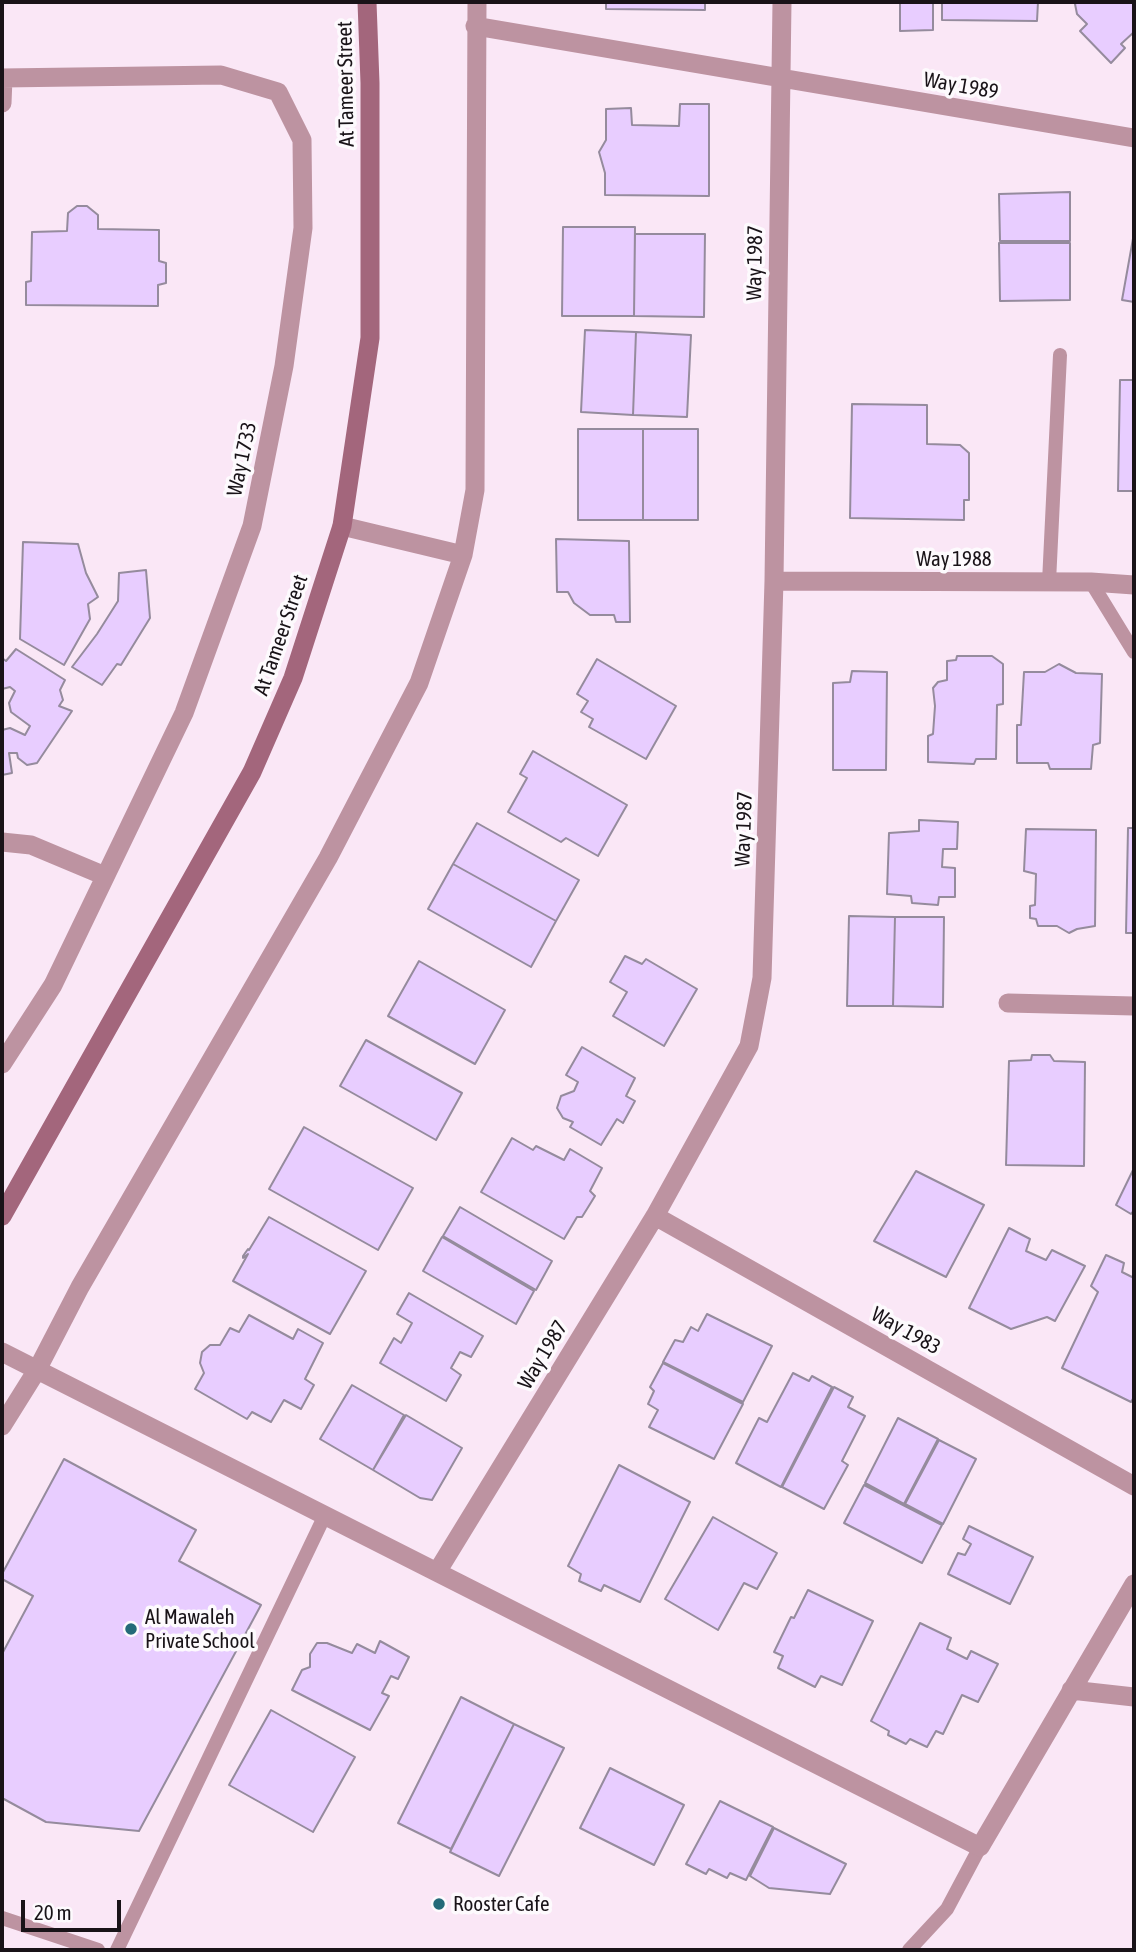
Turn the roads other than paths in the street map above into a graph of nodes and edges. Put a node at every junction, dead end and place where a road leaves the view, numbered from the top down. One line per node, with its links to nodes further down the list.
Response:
1 (367, 2): 10 (main road, At Tameer Street)
2 (477, 2): 4 (street)
3 (782, 2): 6 (street, Way 1987)
4 (475, 26): 6 (street, Way 1989); 11 (street)
5 (2, 78): 7 (street); 18 (street, Way 1733)
6 (780, 78): 8 (street, Way 1989); 12 (street, Way 1987)
7 (2, 103)
8 (1134, 138)
9 (1059, 355): 13 (lane)
10 (342, 526): 11 (street); 22 (main road, At Tameer Street)
11 (463, 555): 25 (street)
12 (774, 581): 13 (street, Way 1988); 23 (street, Way 1987)
13 (1049, 582): 14 (street, Way 1988)
14 (1091, 582): 15 (street, Way 1988); 16 (lane)
15 (1134, 585)
16 (1134, 652)
17 (2, 842): 18 (street)
18 (105, 876): 21 (street, Way 1733)
19 (1008, 1003): 20 (street)
20 (1134, 1006)
21 (2, 1064)
22 (2, 1216)
23 (655, 1216): 27 (street, Way 1983); 29 (street, Way 1987)
24 (2, 1352): 25 (street)
25 (37, 1370): 26 (street); 28 (street)
26 (2, 1426)
27 (1134, 1486)
28 (325, 1515): 29 (street); 36 (lane)
29 (438, 1572): 33 (street)
30 (1134, 1584): 31 (street)
31 (1071, 1690): 32 (street); 33 (street)
32 (1134, 1697)
33 (981, 1847): 37 (lane)
34 (2, 1918): 35 (lane)
35 (98, 1950)
36 (117, 1950)
37 (909, 1950)

